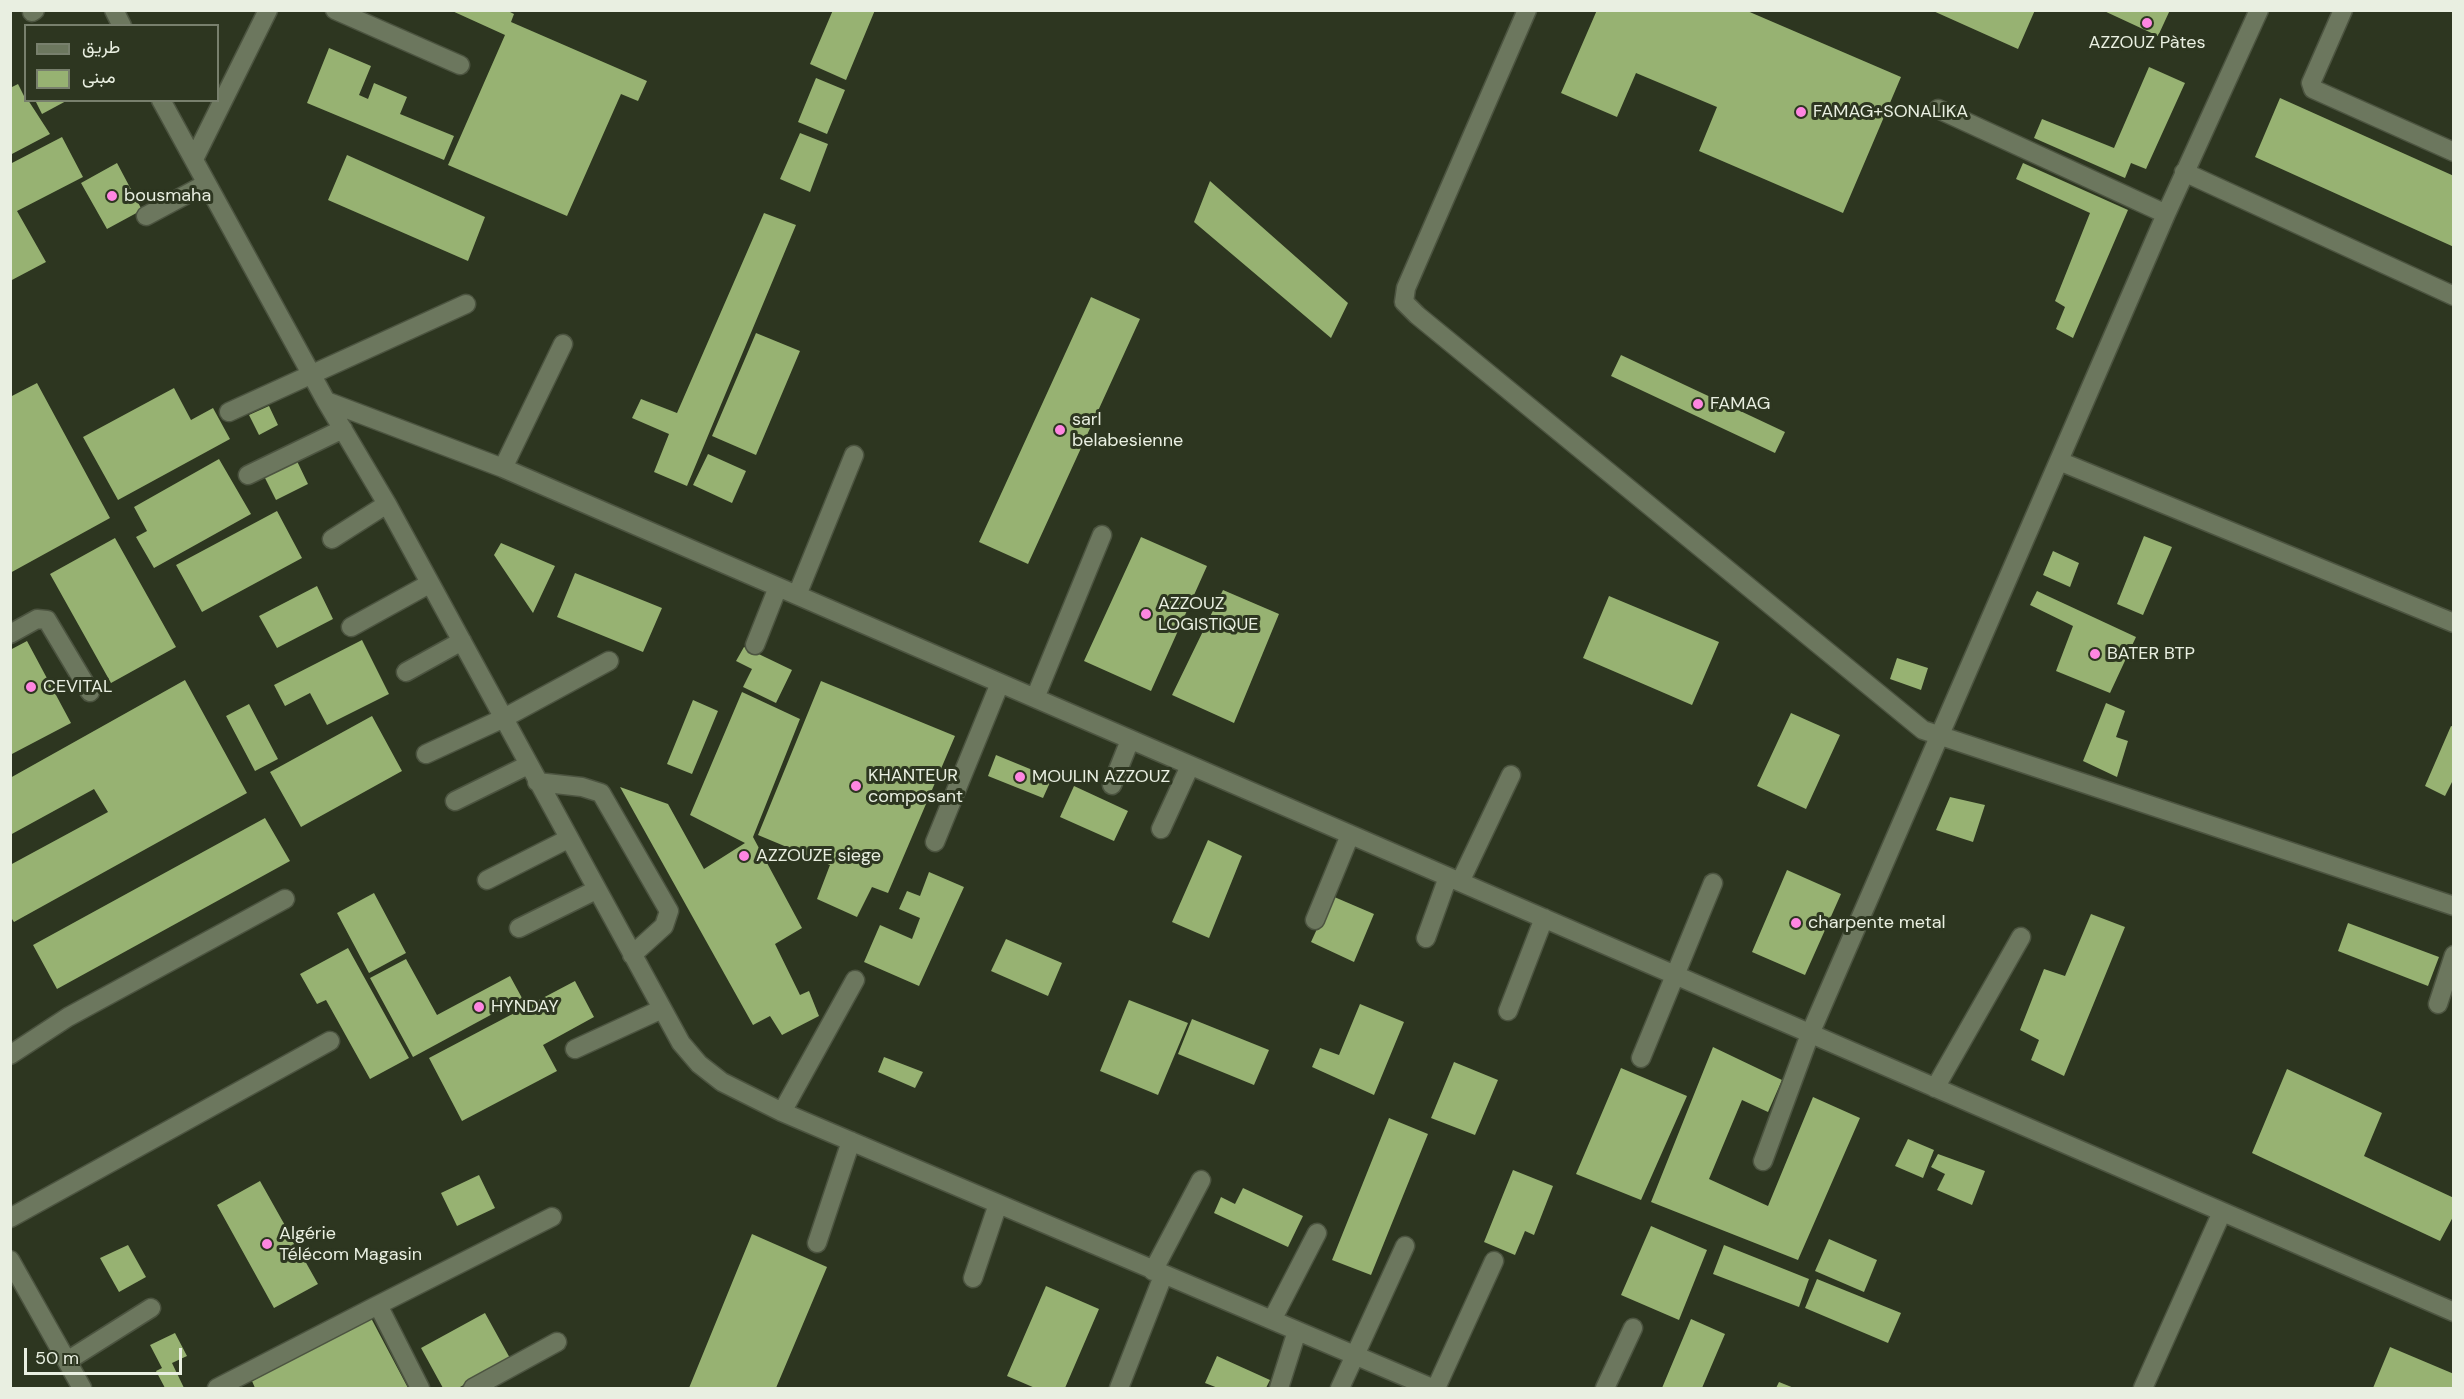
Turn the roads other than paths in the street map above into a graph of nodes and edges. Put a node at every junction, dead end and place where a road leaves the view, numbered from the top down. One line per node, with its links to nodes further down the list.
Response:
1 (114, 10): 7 (street)
2 (268, 10): 12 (street)
3 (334, 10): 8 (street)
4 (1527, 10): 45 (street)
5 (2259, 10): 13 (street)
6 (2343, 10): 11 (street)
7 (121, 24)
8 (460, 65)
9 (162, 102): 12 (street)
10 (1938, 109): 15 (street)
11 (2454, 152)
12 (194, 159): 14 (street)
13 (2184, 172): 15 (street); 17 (street)
14 (206, 184): 16 (street); 20 (street)
15 (2166, 214): 25 (street)
16 (146, 216)
17 (2454, 296)
18 (465, 304): 20 (street)
19 (563, 344): 26 (street)
20 (312, 375): 21 (street); 22 (street)
21 (326, 401): 23 (street); 26 (street)
22 (229, 412)
23 (343, 429): 27 (street); 28 (street)
24 (854, 455): 33 (street)
25 (2059, 461): 34 (street); 45 (street)
26 (503, 468): 32 (street)
27 (248, 475)
28 (387, 504): 30 (street); 31 (street)
29 (1102, 535): 43 (street)
30 (332, 539)
31 (429, 584): 35 (street); 37 (street)
32 (778, 587): 33 (street); 38 (street)
33 (797, 596): 41 (street)
34 (2454, 623)
35 (351, 627)
36 (10, 634): 42 (street)
37 (462, 641): 40 (street); 44 (street)
38 (755, 645)
39 (609, 661): 44 (street)
40 (406, 672)
41 (1000, 683): 43 (street); 57 (street)
42 (90, 692)
43 (1035, 698): 46 (street)
44 (504, 718): 47 (street); 48 (street)
45 (1938, 737): 63 (street); 76 (street)
46 (1130, 740): 49 (street); 52 (street)
47 (426, 754)
48 (528, 765): 51 (street); 53 (street)
49 (1190, 766): 54 (street); 55 (street)
50 (1511, 774): 59 (street)
51 (537, 782): 56 (street); 69 (street)
52 (1112, 785)
53 (455, 801)
54 (1161, 829)
55 (1350, 835): 59 (street); 65 (street)
56 (568, 839): 58 (street); 61 (street)
57 (935, 842)
58 (487, 880)
59 (1454, 880): 64 (street); 68 (street)
60 (1713, 883): 71 (street)
61 (596, 890): 66 (street); 69 (street)
62 (285, 899): 79 (street)
63 (2454, 906)
64 (1544, 918): 71 (street); 75 (street)
65 (1315, 920)
66 (519, 928)
67 (2021, 937): 81 (street)
68 (1426, 938)
69 (632, 955): 74 (street)
70 (2454, 955): 73 (street)
71 (1673, 975): 76 (street); 80 (street)
72 (855, 980): 82 (street)
73 (2438, 1004)
74 (662, 1009): 78 (street); 82 (street)
75 (1508, 1011)
76 (1810, 1034): 81 (street); 84 (street)
77 (330, 1041): 89 (street)
78 (575, 1049)
79 (10, 1055)
80 (1641, 1058)
81 (1935, 1088): 87 (street)
82 (782, 1113): 83 (street)
83 (851, 1141): 86 (street); 91 (street)
84 (1763, 1161)
85 (1201, 1180): 95 (street)
86 (998, 1204): 95 (street); 96 (street)
87 (2222, 1212): 99 (street); 115 (street)
88 (552, 1217): 97 (street)
89 (10, 1218)
90 (1317, 1233): 100 (street)
91 (817, 1243)
92 (1405, 1246): 104 (street)
93 (10, 1260): 105 (street)
94 (1494, 1261): 113 (street)
95 (1158, 1273): 100 (street); 110 (street)
96 (973, 1278)
97 (378, 1305): 106 (street); 108 (street)
98 (151, 1308): 105 (street)
99 (2454, 1312)
100 (1272, 1320): 102 (street)
101 (1633, 1328): 114 (street)
102 (1297, 1331): 104 (street); 111 (street)
103 (557, 1342): 109 (street)
104 (1353, 1355): 112 (street); 113 (street)
105 (67, 1361): 107 (street)
106 (219, 1388)
107 (82, 1389)
108 (420, 1389)
109 (473, 1389)
110 (1119, 1389)
111 (1278, 1389)
112 (1340, 1389)
113 (1434, 1389)
114 (1605, 1389)
115 (2144, 1389)

